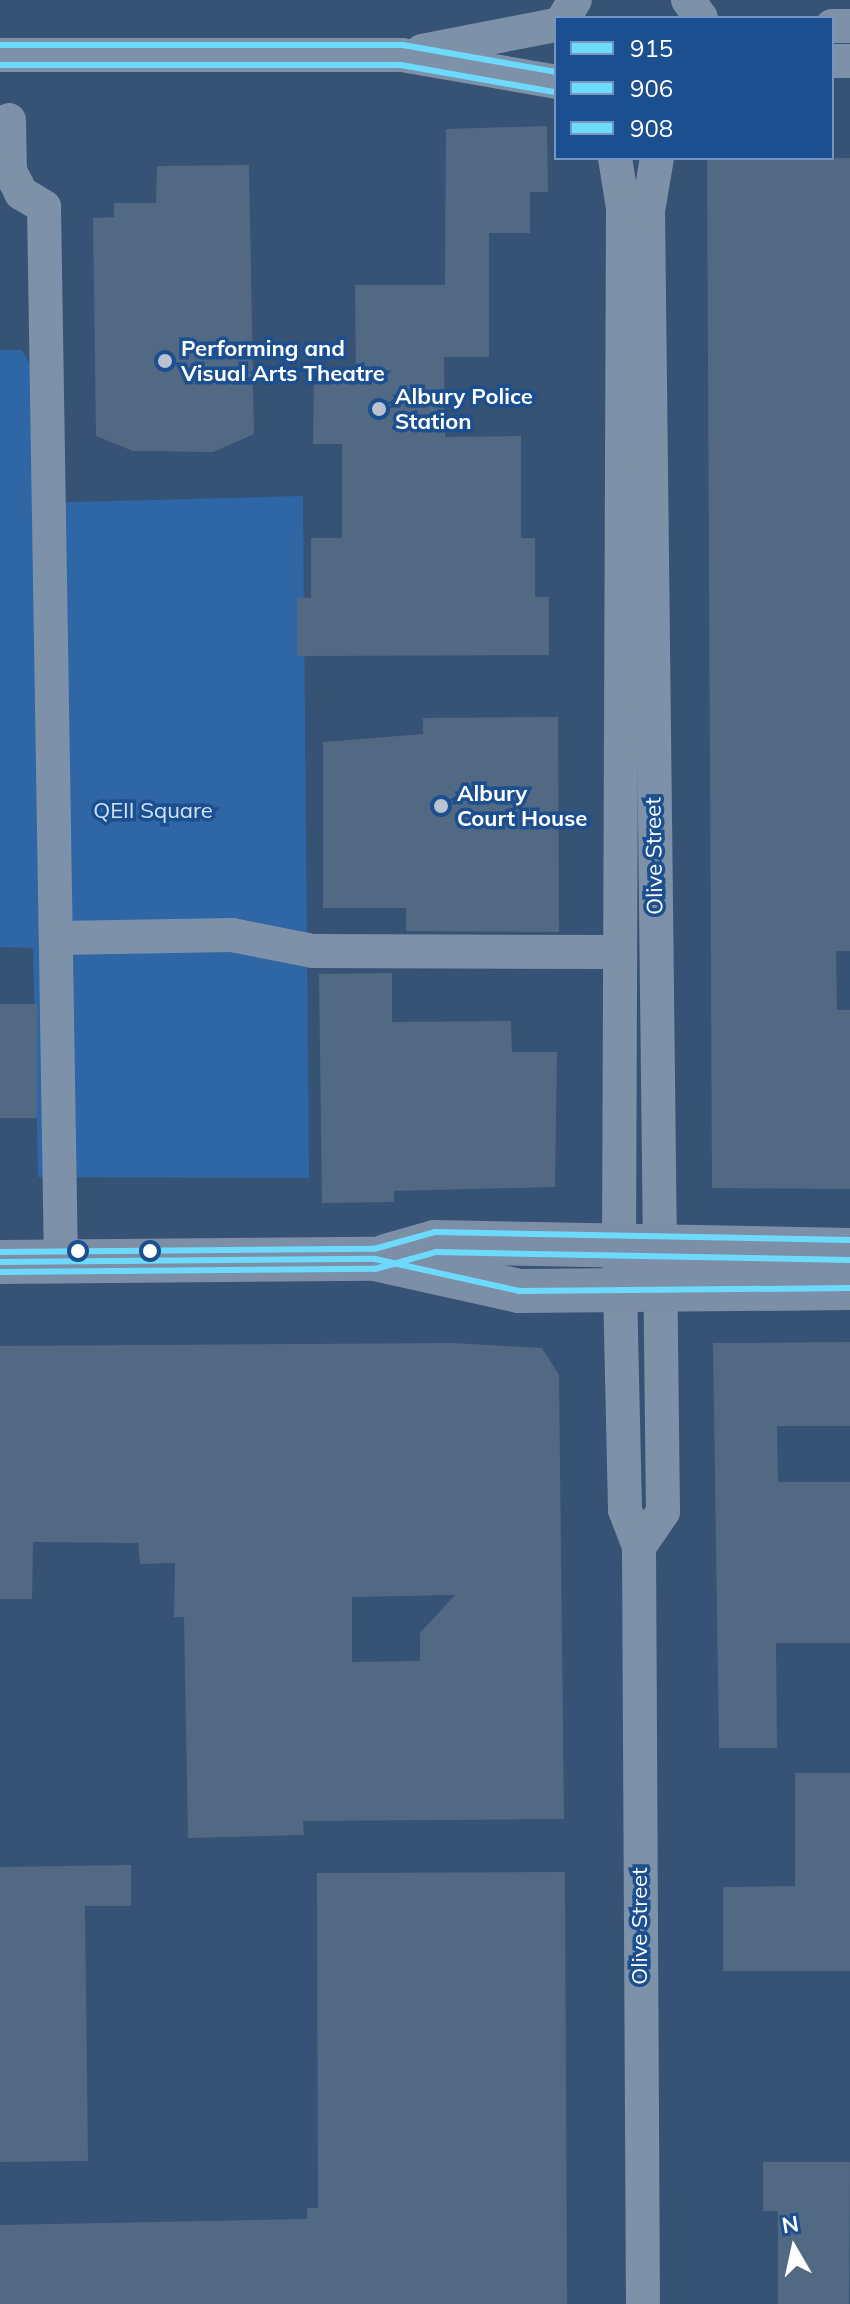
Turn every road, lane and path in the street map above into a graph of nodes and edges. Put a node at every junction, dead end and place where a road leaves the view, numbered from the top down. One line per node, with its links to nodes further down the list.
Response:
1 (554, 25): 3 (street)
2 (0, 55): 3 (street)
3 (402, 55): 4 (street)
4 (554, 82)
5 (9, 120): 9 (street)
6 (615, 160): 8 (street, Olive Street)
7 (657, 160): 8 (street, Olive Street)
8 (638, 651): 10 (street, Olive Street); 11 (street, Olive Street)
9 (58, 938): 10 (street); 15 (street)
10 (616, 952): 11 (street, Olive Street)
11 (640, 1244): 12 (main road); 13 (main road); 17 (street, Olive Street)
12 (850, 1250)
13 (375, 1259): 15 (main road); 17 (main road)
14 (0, 1262): 15 (main road)
15 (61, 1262)
16 (850, 1288): 17 (main road)
17 (641, 1292): 18 (street, Olive Street)
18 (643, 2304)

